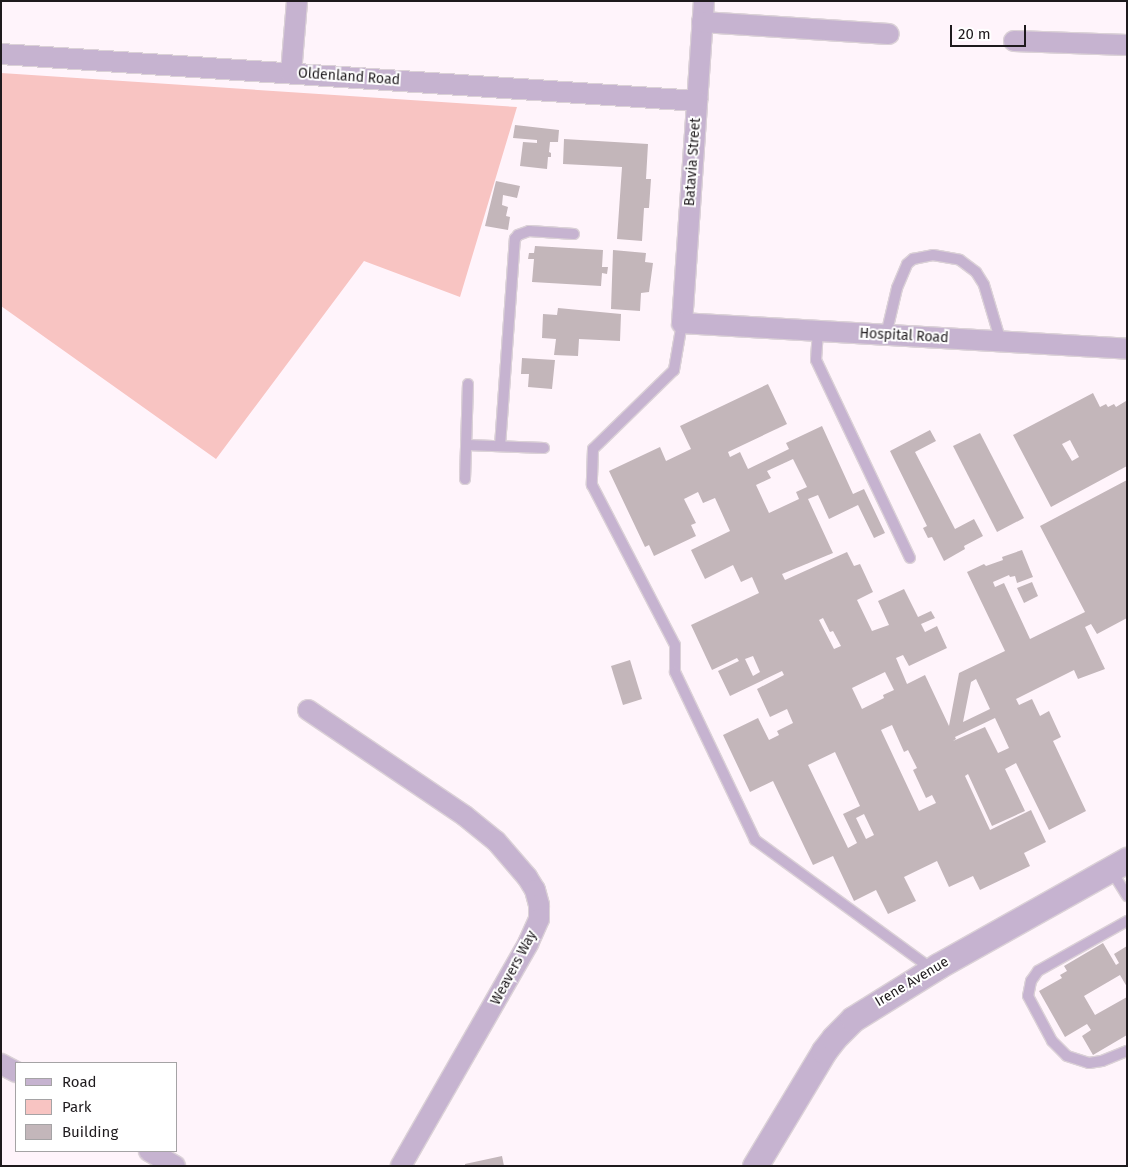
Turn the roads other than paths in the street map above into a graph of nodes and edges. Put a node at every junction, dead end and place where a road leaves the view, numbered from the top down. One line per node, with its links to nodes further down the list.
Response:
1 (297, 1): 8 (street)
2 (704, 1): 3 (street, Batavia Street)
3 (702, 22): 4 (street); 9 (street, Batavia Street)
4 (889, 34)
5 (1014, 41): 6 (street)
6 (1127, 45)
7 (1, 54): 8 (street, Oldenland Road)
8 (291, 73): 9 (street, Oldenland Road)
9 (697, 101): 11 (street, Batavia Street)
10 (574, 234): 18 (lane)
11 (682, 323): 12 (street, Hospital Road); 26 (lane)
12 (818, 331): 13 (street, Hospital Road); 21 (lane)
13 (886, 335): 14 (street, Hospital Road); 14 (lane)
14 (1001, 342): 15 (street, Hospital Road)
15 (1127, 349)
16 (468, 384): 17 (lane)
17 (467, 445): 18 (lane); 20 (lane)
18 (500, 446): 19 (lane)
19 (544, 448)
20 (466, 479)
21 (910, 558)
22 (308, 710): 32 (street, Weavers Way)
23 (1118, 864): 24 (lane); 26 (street, Irene Avenue)
24 (1127, 896)
25 (1127, 921): 27 (lane)
26 (932, 969): 33 (street, Irene Avenue)
27 (1127, 1051)
28 (1, 1064): 29 (street)
29 (15, 1071)
30 (151, 1152): 31 (street)
31 (174, 1166)
32 (401, 1166)
33 (756, 1166)

